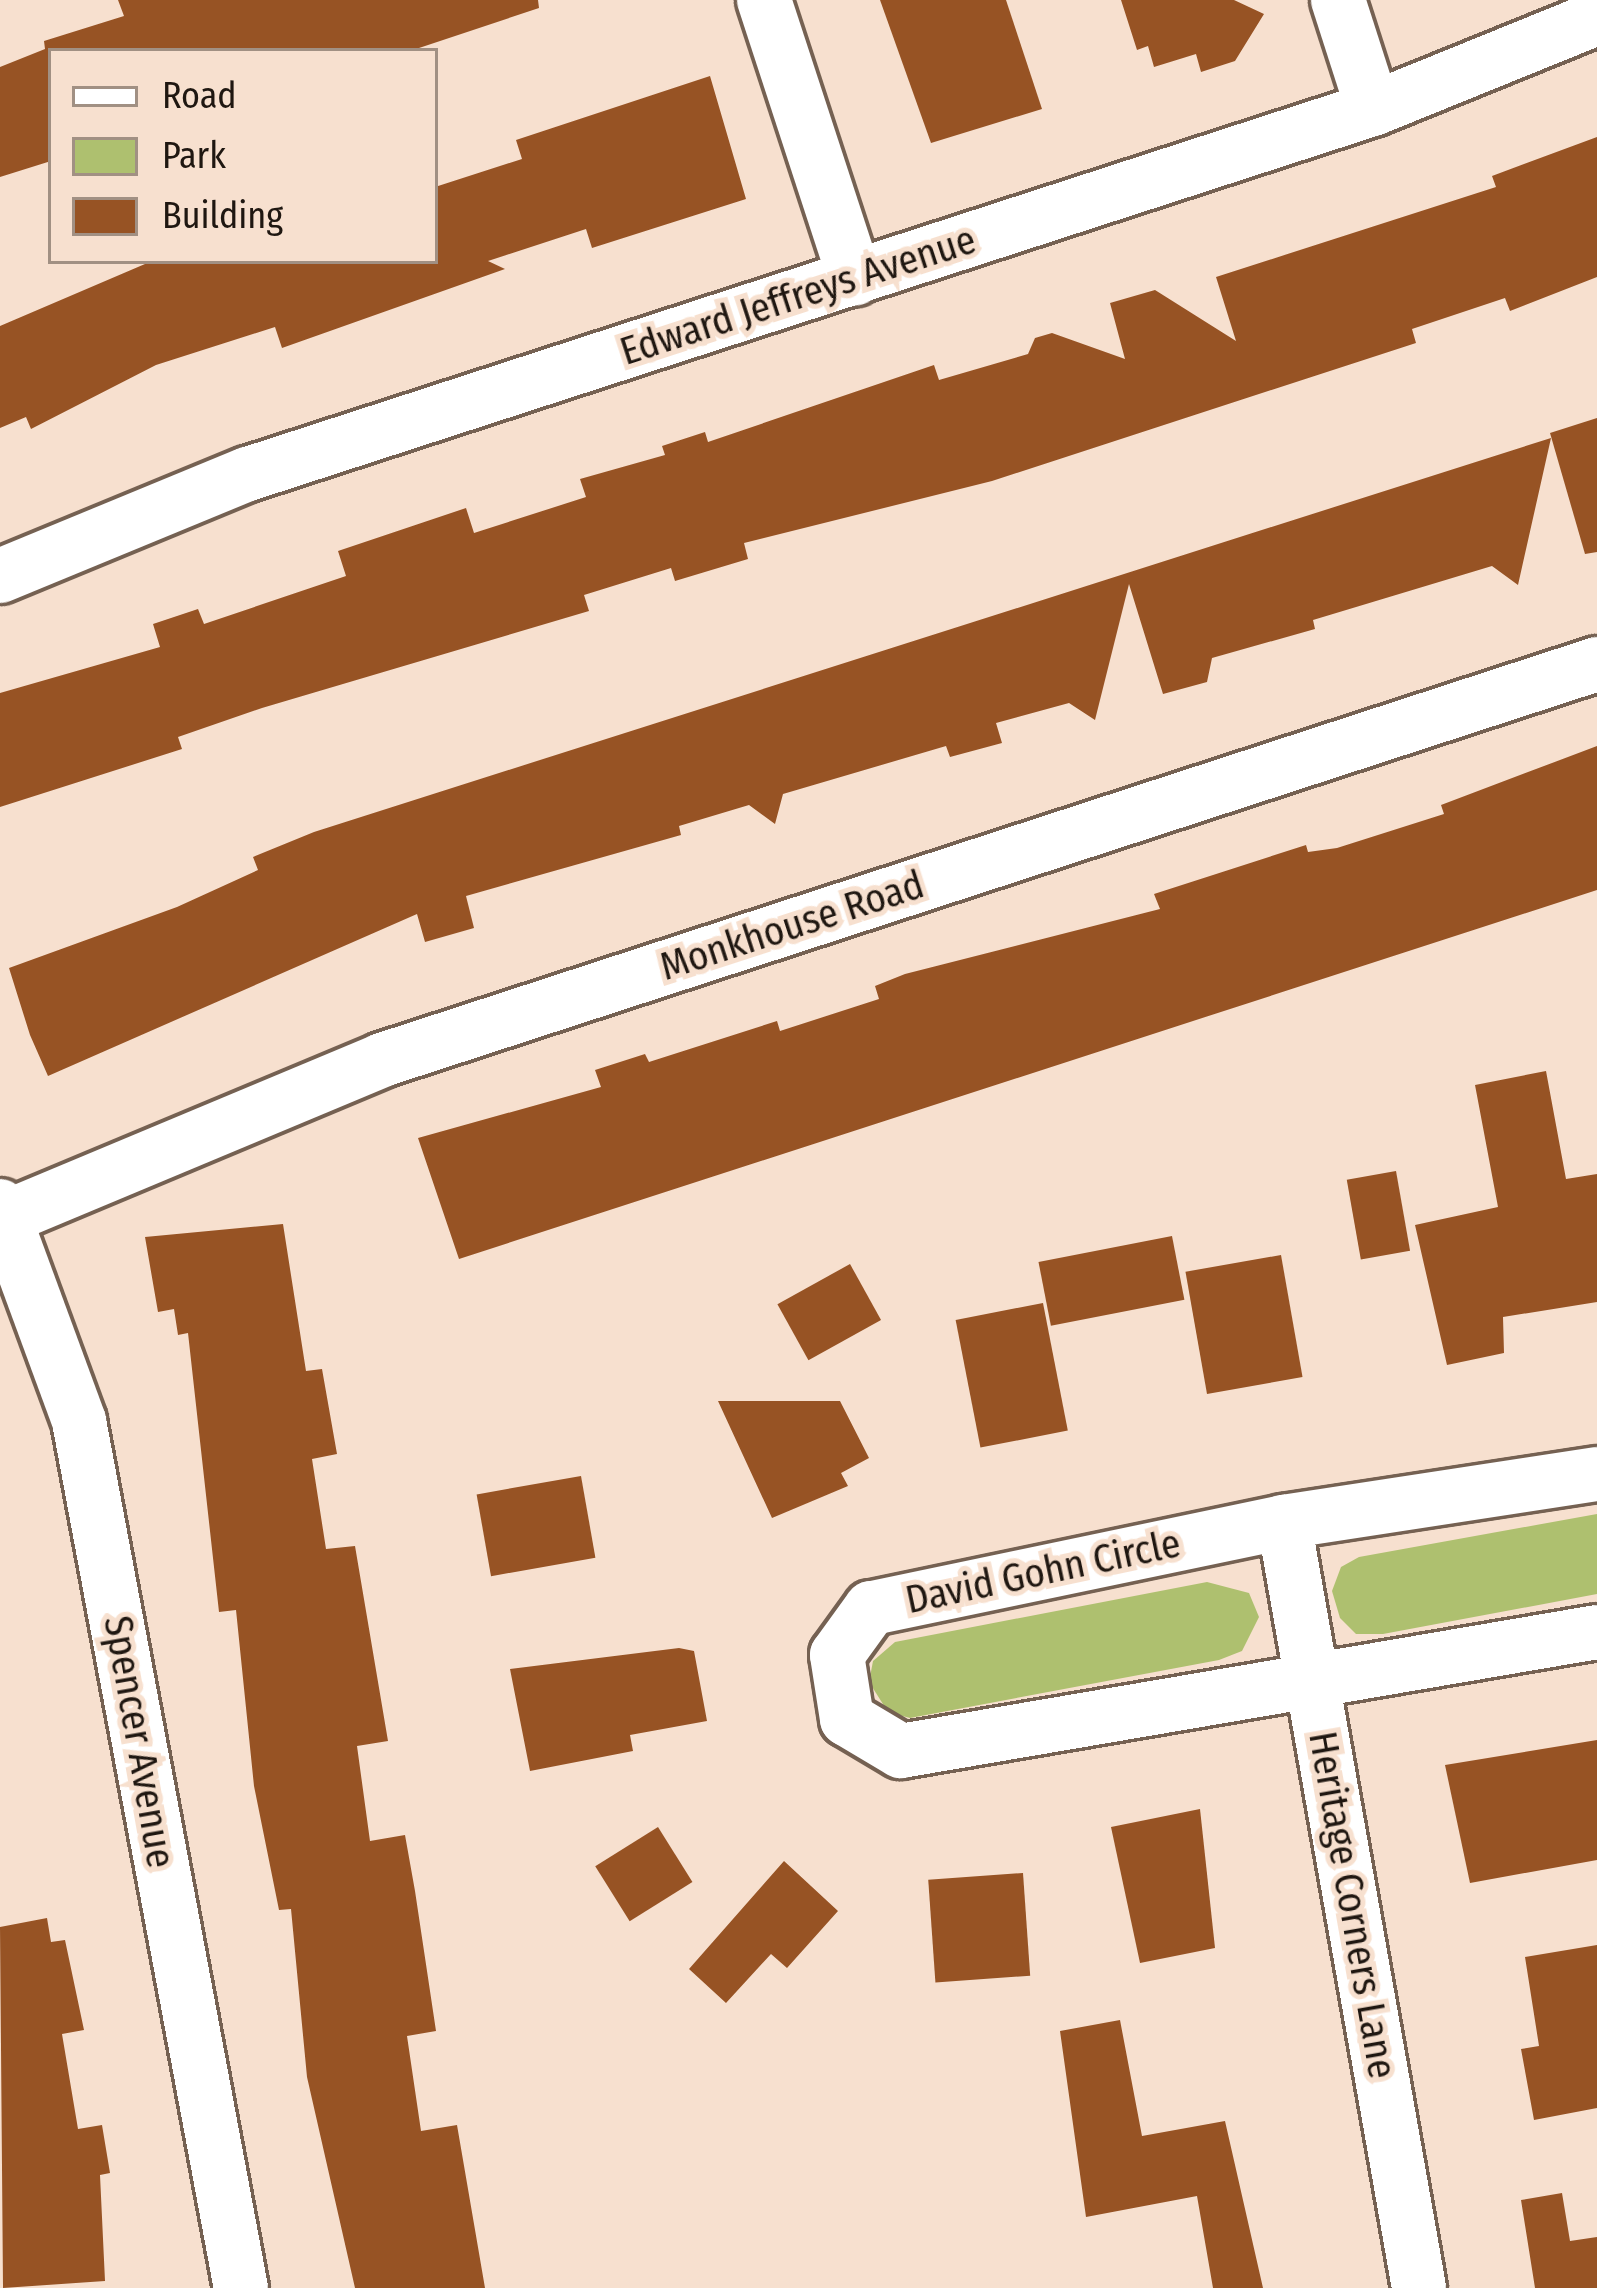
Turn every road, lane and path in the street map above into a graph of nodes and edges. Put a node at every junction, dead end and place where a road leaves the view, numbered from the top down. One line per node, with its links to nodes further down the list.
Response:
1 (764, 0): 5 (street)
2 (1338, 0): 4 (street)
3 (1597, 17): 4 (street, Edward Jeffreys Avenue)
4 (1372, 109): 5 (street, Edward Jeffreys Avenue)
5 (854, 278): 6 (street, Edward Jeffreys Avenue)
6 (0, 576)
7 (1597, 664): 8 (street, Monkhouse Road)
8 (2, 1215): 13 (street, Spencer Avenue)
9 (1597, 1474): 10 (street, David Gohn Circle)
10 (1284, 1522): 12 (street, Heritage Corners Lane); 12 (street, David Gohn Circle)
11 (1597, 1632): 12 (street, David Gohn Circle)
12 (1312, 1677): 14 (street, Heritage Corners Lane)
13 (241, 2288)
14 (1419, 2288)

